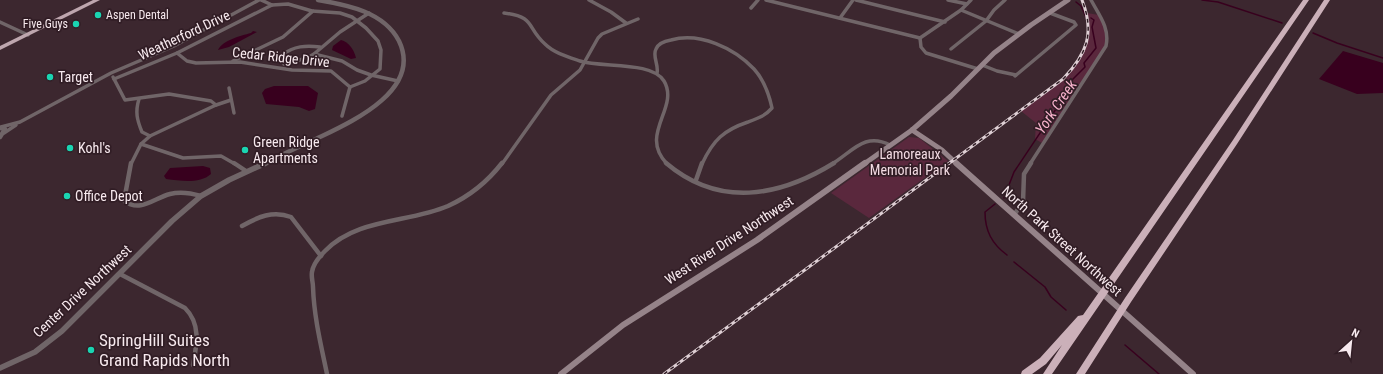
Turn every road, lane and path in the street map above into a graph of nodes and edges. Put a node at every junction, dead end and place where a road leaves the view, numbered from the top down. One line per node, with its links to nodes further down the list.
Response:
1 (96, 0): 32 (highway)
2 (260, 0): 17 (street); 44 (street)
3 (318, 0): 22 (street)
4 (589, 0): 30 (street)
5 (758, 0): 18 (street)
6 (766, 0): 24 (street)
7 (853, 0): 24 (street)
8 (856, 0): 29 (street)
9 (948, 0): 16 (street)
10 (972, 0): 16 (street)
11 (1005, 0): 27 (street)
12 (1068, 0): 21 (main road, West River Drive Northwest)
13 (1091, 0): 67 (street)
14 (1306, 0): 71 (highway)
15 (1327, 0): 78 (highway)
16 (967, 4): 19 (street)
17 (272, 5): 20 (street, Weatherford Drive); 37 (street, Weatherford Drive)
18 (751, 8)
19 (961, 10): 27 (street); 29 (street)
20 (313, 11): 25 (street, Weatherford Drive); 39 (street)
21 (1050, 12): 31 (main road, West River Drive Northwest); 43 (street)
22 (369, 13): 25 (street); 48 (street)
23 (504, 13): 40 (street)
24 (840, 18): 33 (street)
25 (358, 19): 34 (street); 46 (street)
26 (638, 19): 30 (street)
27 (986, 21): 31 (street); 36 (street)
28 (0, 22): 32 (street)
29 (945, 22): 33 (street)
30 (626, 23): 40 (street)
31 (1019, 34): 43 (main road, West River Drive Northwest)
32 (28, 35): 35 (highway)
33 (920, 38): 43 (street)
34 (320, 47): 38 (street); 41 (street)
35 (0, 48)
36 (950, 49)
37 (177, 53): 39 (street, Cedar Ridge Drive); 47 (street, Weatherford Drive)
38 (314, 54): 41 (street); 46 (street)
39 (231, 62): 42 (street, Cedar Ridge Drive)
40 (585, 63): 45 (street); 69 (street)
41 (285, 64): 42 (street)
42 (280, 67): 49 (street, Cedar Ridge Drive)
43 (980, 67): 58 (main road, West River Drive Northwest)
44 (111, 73): 47 (street); 56 (street)
45 (656, 73): 65 (street); 65 (street)
46 (372, 75): 48 (street); 49 (street)
47 (114, 79): 51 (street)
48 (398, 81): 64 (street, Center Drive Northwest)
49 (350, 87): 55 (street)
50 (229, 88): 52 (street)
51 (139, 99): 53 (street); 60 (street)
52 (231, 100): 53 (street); 54 (street)
53 (216, 105): 60 (street)
54 (234, 113)
55 (342, 116)
56 (20, 122): 57 (street); 59 (street)
57 (0, 128): 59 (street)
58 (912, 130): 63 (main road, West River Drive Northwest); 67 (main road, North Park Street Northwest)
59 (4, 134): 61 (street)
60 (150, 136): 62 (street)
61 (0, 137)
62 (141, 144): 64 (street); 66 (street)
63 (890, 145): 65 (street); 75 (main road, West River Drive Northwest)
64 (246, 171): 66 (street, Center Drive Northwest)
65 (696, 180)
66 (201, 196): 70 (street, Center Drive Northwest)
67 (1014, 215): 79 (main road, North Park Street Northwest)
68 (242, 226): 69 (street)
69 (321, 256): 74 (street)
70 (120, 274): 72 (street); 73 (street, Center Drive Northwest)
71 (1095, 304): 76 (highway); 77 (highway)
72 (193, 365)
73 (0, 368)
74 (327, 374)
75 (561, 374)
76 (1025, 374)
77 (1047, 374)
78 (1080, 374)
79 (1193, 374)

